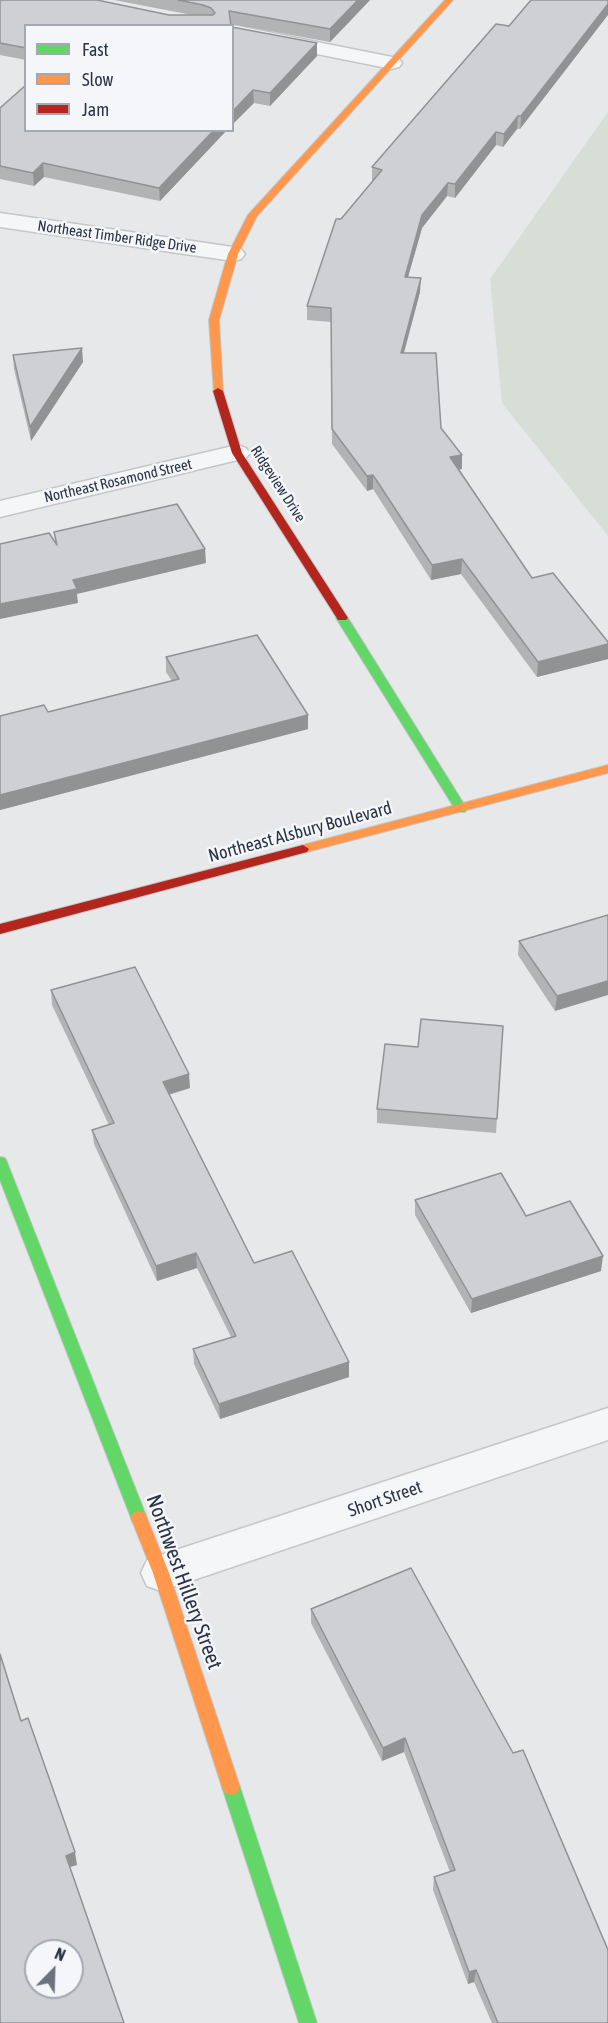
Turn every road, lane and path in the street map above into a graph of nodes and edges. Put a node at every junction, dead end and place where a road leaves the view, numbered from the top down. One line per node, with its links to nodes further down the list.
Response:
1 (449, 0): 3 (street, Ridgeview Drive)
2 (234, 31): 3 (street)
3 (392, 63): 5 (street, Ridgeview Drive)
4 (0, 220): 5 (street, Northeast Timber Ridge Drive)
5 (233, 254): 6 (street, Ridgeview Drive)
6 (237, 453): 7 (street, Northeast Rosamond Street); 9 (street, Ridgeview Drive)
7 (0, 509)
8 (608, 769): 9 (street, Northeast Alsbury Boulevard)
9 (461, 808): 10 (street, Northeast Alsbury Boulevard)
10 (0, 929)
11 (0, 1162): 13 (street, Northwest Hillery Street)
12 (608, 1424): 13 (street, Short Street)
13 (161, 1573): 14 (street, Northwest Hillery Street)
14 (308, 2023)

